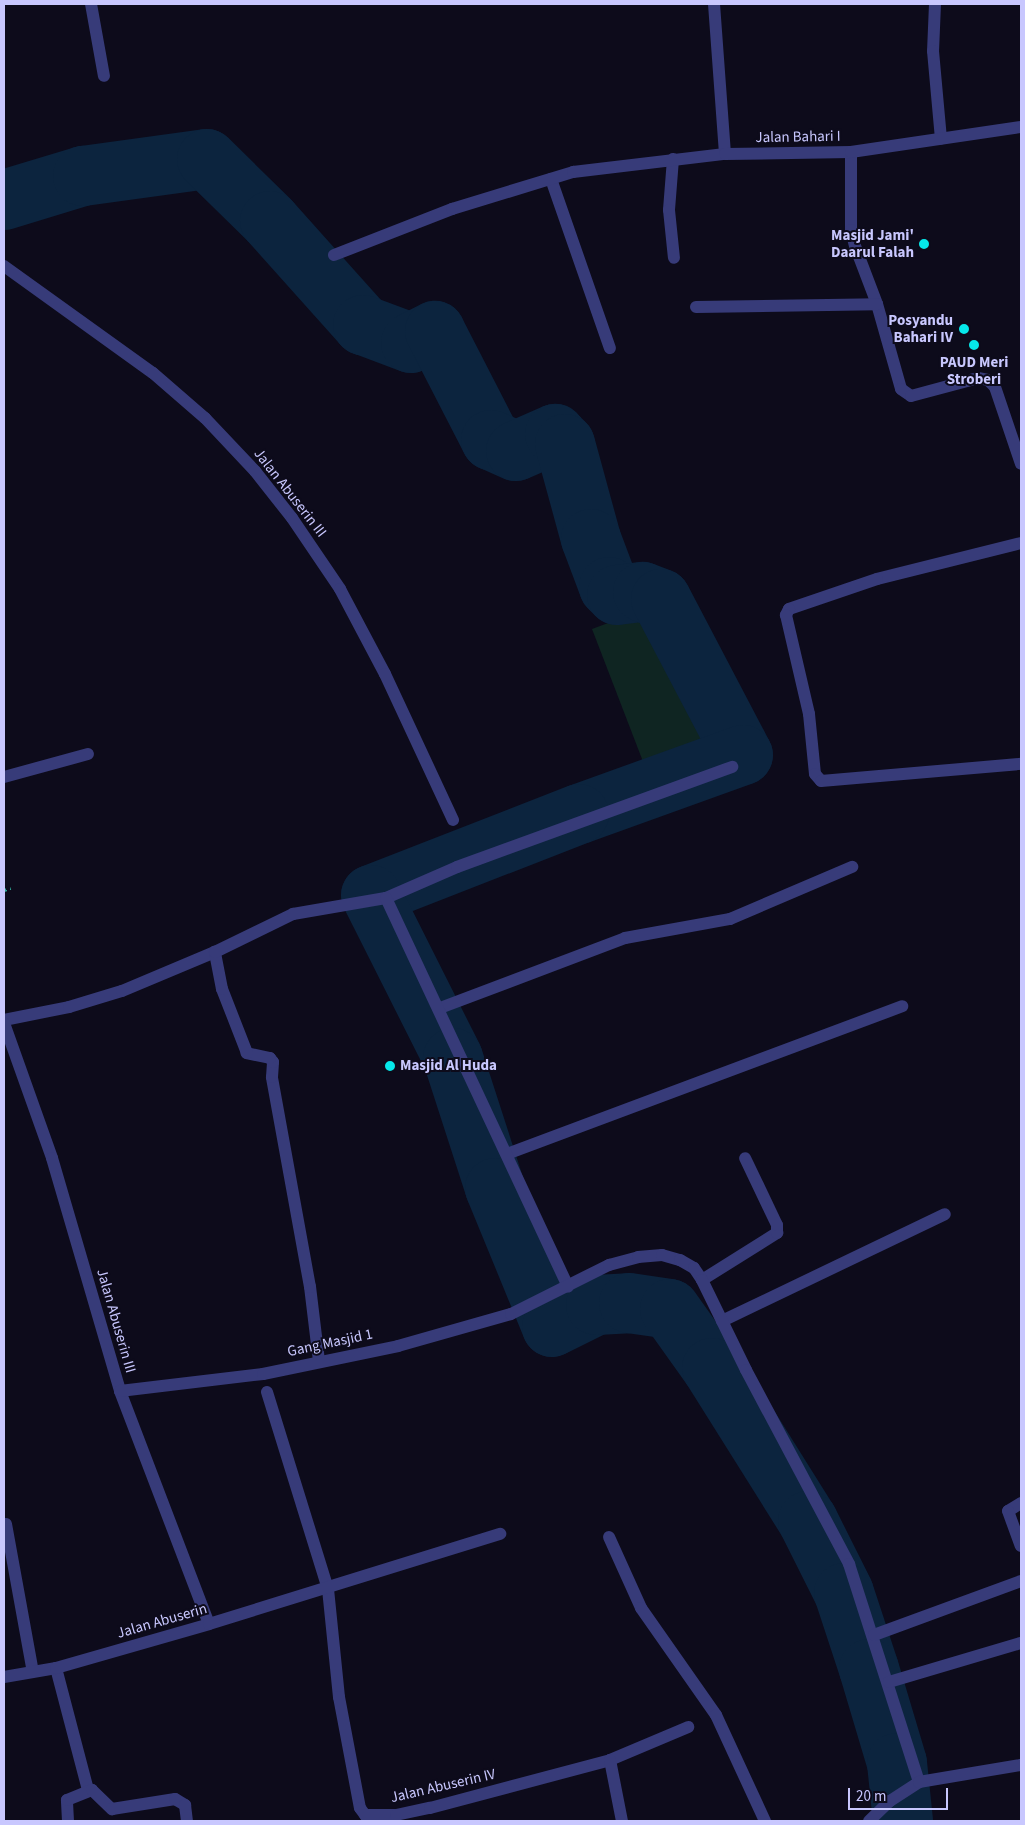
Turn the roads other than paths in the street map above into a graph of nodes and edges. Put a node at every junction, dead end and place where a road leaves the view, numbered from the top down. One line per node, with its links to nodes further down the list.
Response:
1 (91, 4): 4 (street)
2 (714, 4): 8 (street)
3 (935, 4): 6 (street)
4 (104, 76)
5 (1021, 127): 6 (street, Jalan Bahari I)
6 (941, 139): 7 (street, Jalan Bahari I)
7 (851, 152): 8 (street, Jalan Bahari I); 14 (street)
8 (725, 154): 9 (street, Jalan Bahari I)
9 (673, 159): 10 (street, Jalan Bahari I); 12 (street)
10 (551, 180): 11 (street, Jalan Bahari I); 16 (street)
11 (334, 255)
12 (674, 258)
13 (4, 266): 23 (street, Jalan Abuserin III)
14 (877, 304): 15 (street); 17 (street)
15 (696, 306)
16 (610, 348)
17 (1021, 464)
18 (1021, 543): 20 (street)
19 (88, 754): 22 (street)
20 (1021, 764)
21 (732, 767): 25 (street, Jalan Abuserin III)
22 (4, 777)
23 (453, 820)
24 (852, 867): 28 (street)
25 (383, 898): 26 (street, Jalan Abuserin III); 28 (street)
26 (215, 952): 29 (street, Jalan Abuserin III); 36 (street)
27 (902, 1006): 30 (street)
28 (440, 1008): 30 (street)
29 (4, 1022): 37 (street, Jalan Abuserin III)
30 (507, 1154): 34 (street)
31 (745, 1158): 33 (street)
32 (945, 1214): 35 (street)
33 (702, 1280): 34 (street, Gang Masjid 1); 35 (street)
34 (564, 1288): 36 (street, Gang Masjid 1)
35 (722, 1321): 47 (street)
36 (318, 1362): 37 (street, Gang Masjid 1)
37 (120, 1391): 46 (street, Jalan Abuserin III)
38 (267, 1392): 45 (street)
39 (1021, 1503): 43 (street)
40 (6, 1524): 50 (street)
41 (500, 1534): 45 (street, Jalan Abuserin)
42 (609, 1537): 62 (street)
43 (1021, 1546)
44 (1021, 1581): 47 (street)
45 (328, 1589): 46 (street, Jalan Abuserin); 58 (street, Jalan Abuserin IV)
46 (209, 1624): 49 (street, Jalan Abuserin)
47 (874, 1635): 52 (street)
48 (1021, 1644): 52 (street)
49 (56, 1668): 50 (street, Jalan Abuserin); 57 (street)
50 (33, 1672): 51 (street, Jalan Abuserin)
51 (4, 1678)
52 (889, 1682): 56 (street)
53 (688, 1727): 54 (street, Jalan Abuserin IV)
54 (610, 1760): 58 (street, Jalan Abuserin IV); 61 (street)
55 (1021, 1765): 56 (street)
56 (915, 1784): 63 (street)
57 (88, 1790): 59 (street); 60 (street)
58 (386, 1818)
59 (68, 1821)
60 (187, 1821)
61 (622, 1821)
62 (765, 1821)
63 (869, 1821)

